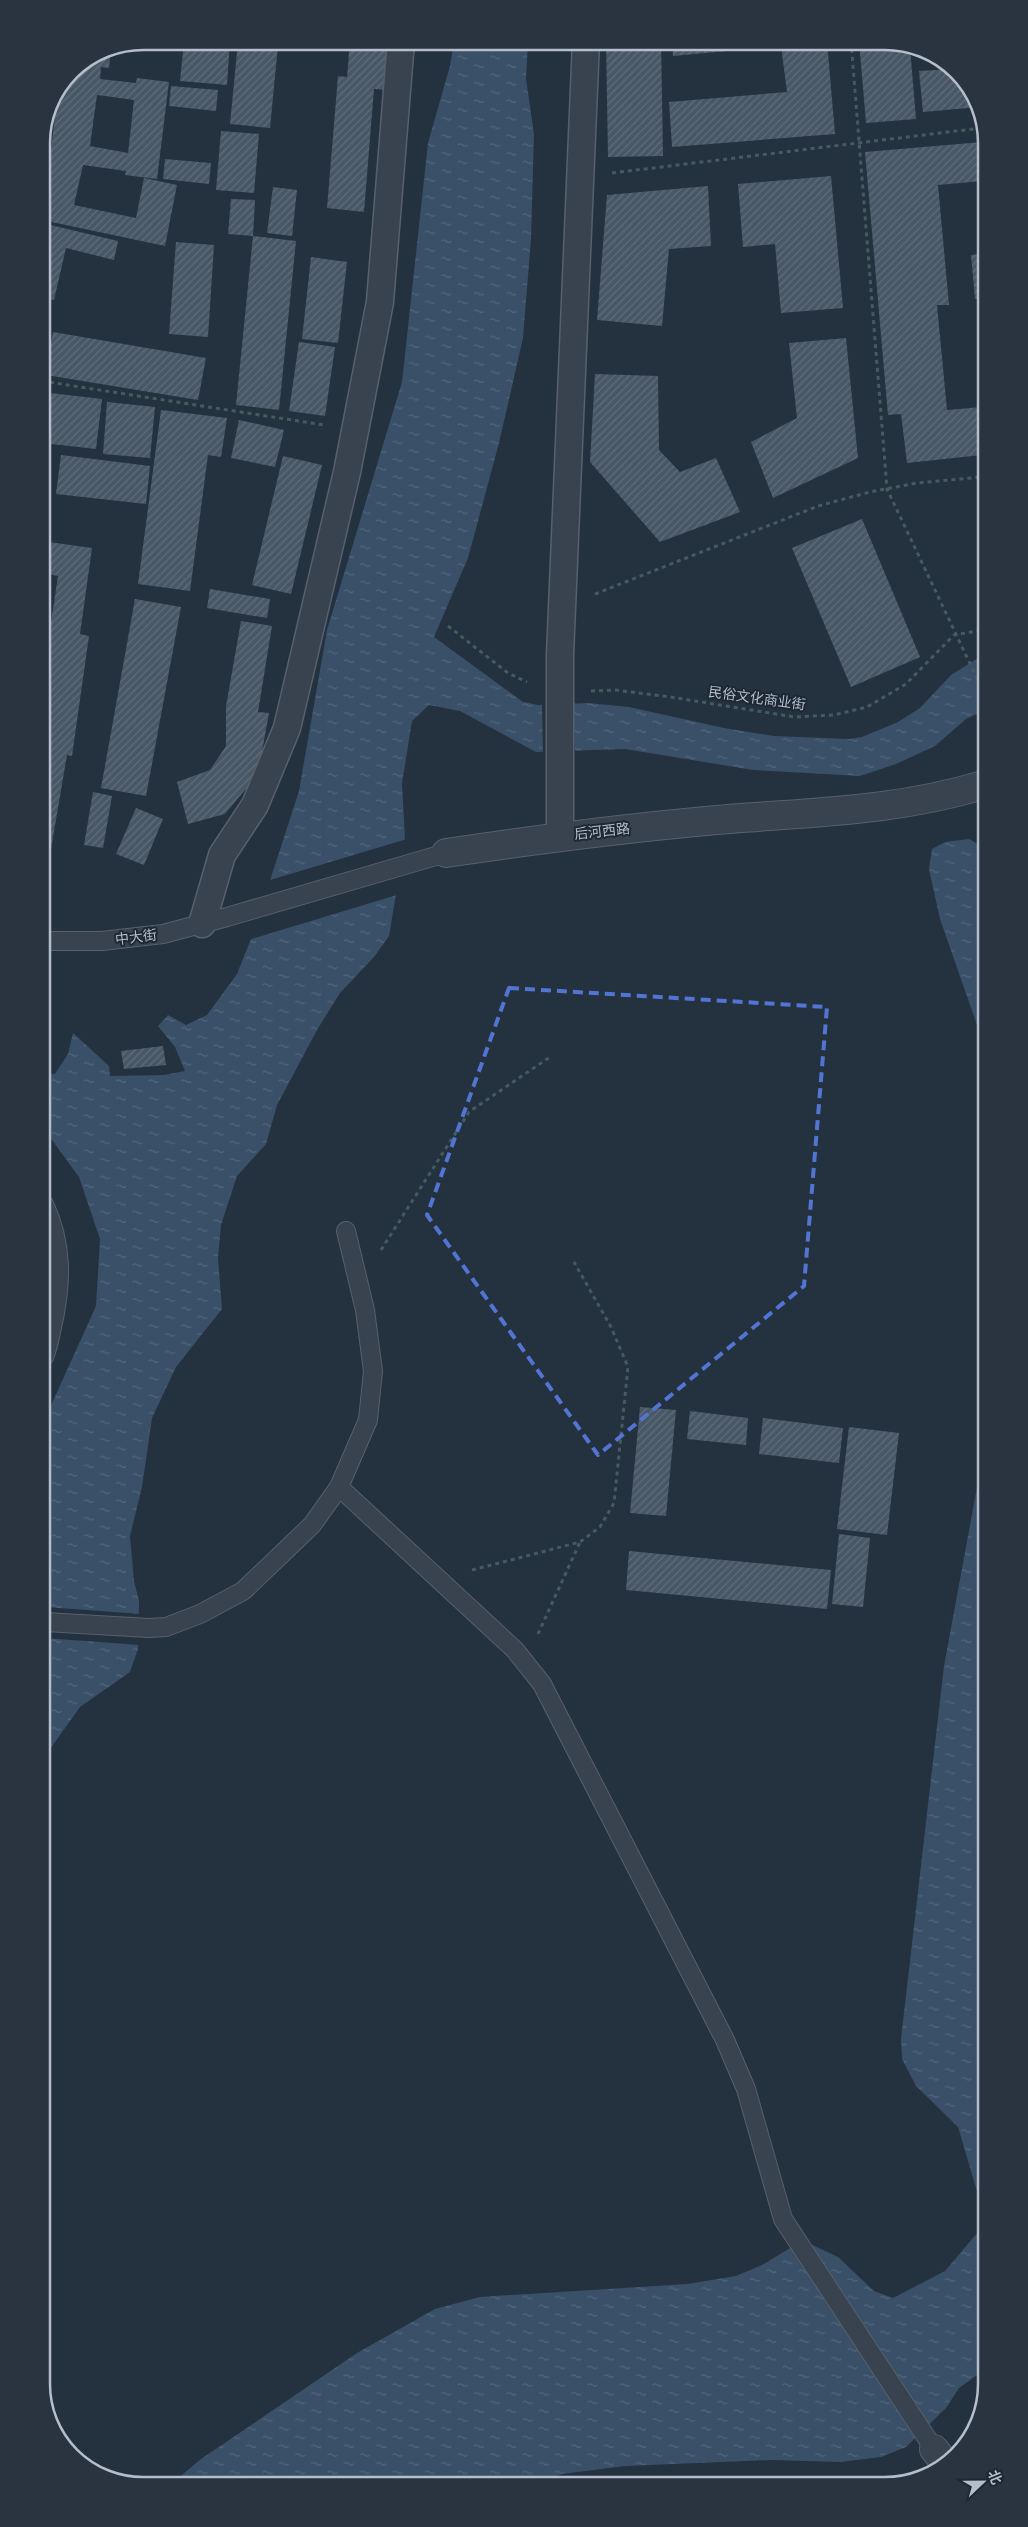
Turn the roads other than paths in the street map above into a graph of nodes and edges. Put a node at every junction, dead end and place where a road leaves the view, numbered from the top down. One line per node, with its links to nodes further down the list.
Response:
1 (401, 50): 7 (street)
2 (586, 50): 4 (street)
3 (978, 787): 4 (street, 后河西路)
4 (560, 836): 5 (street, 后河西路)
5 (446, 853): 6 (lane, 后河西路)
6 (227, 917): 7 (lane, 中大街)
7 (202, 924): 8 (lane, 中大街)
8 (50, 941)
9 (50, 1222): 11 (lane)
10 (346, 1231): 12 (lane)
11 (50, 1334)
12 (339, 1487): 13 (lane); 14 (lane)
13 (50, 1622)
14 (939, 2456)

